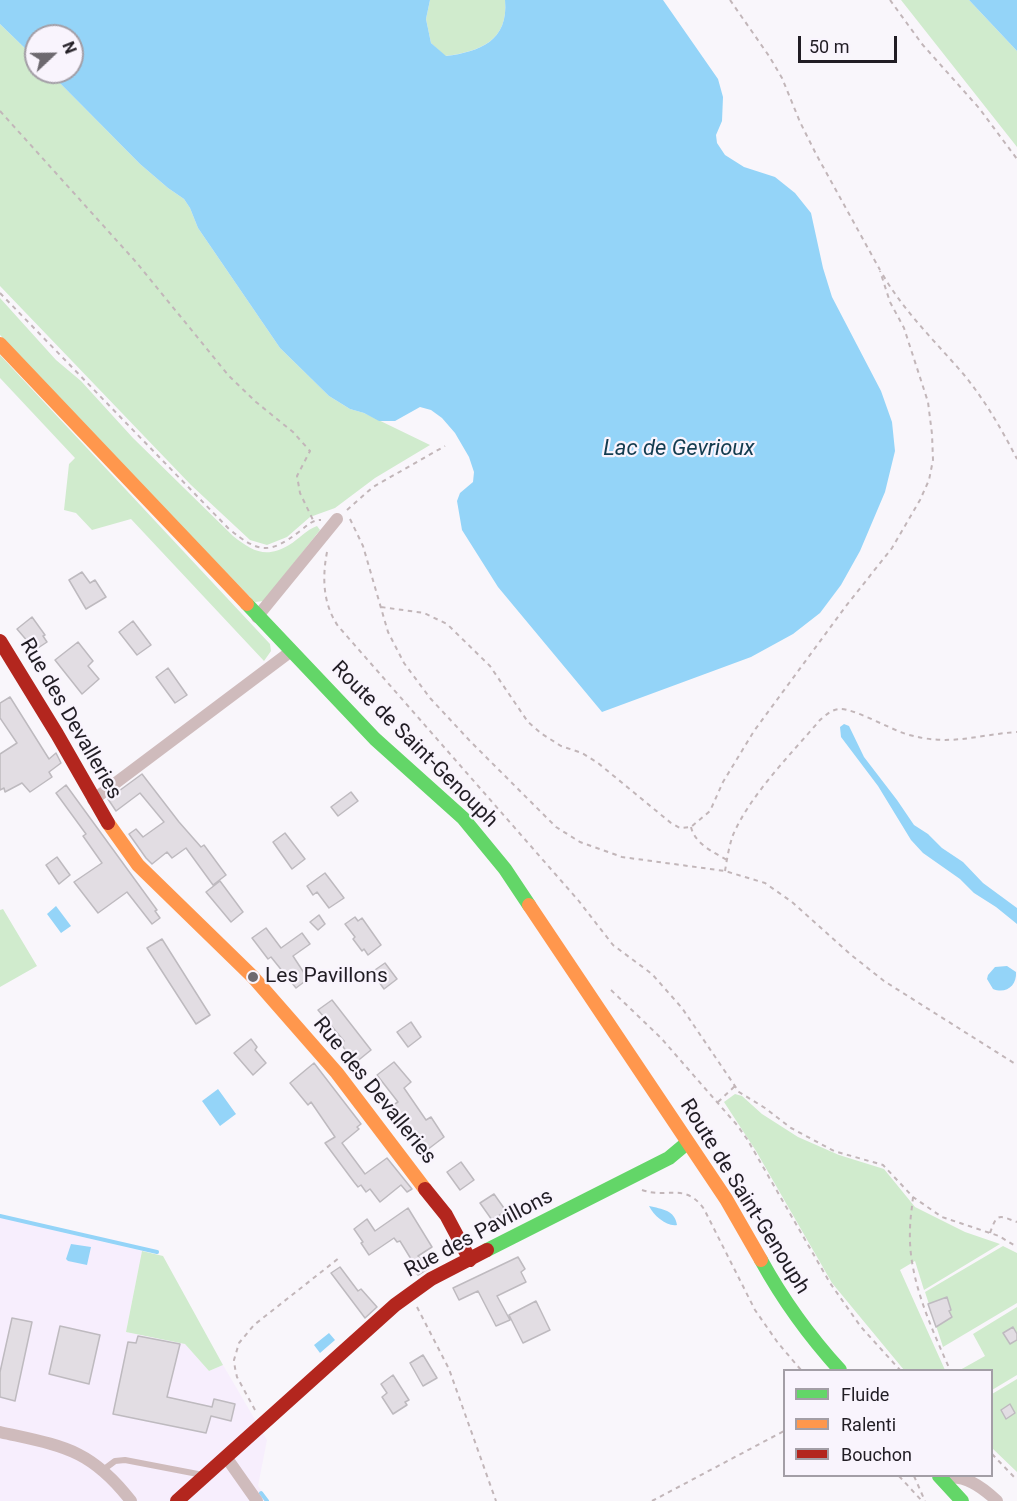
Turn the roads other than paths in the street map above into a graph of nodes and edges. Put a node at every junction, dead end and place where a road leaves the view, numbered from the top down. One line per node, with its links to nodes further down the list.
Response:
1 (0, 344): 3 (street, Route de Saint-Genouph)
2 (337, 519): 3 (street)
3 (257, 617): 5 (street, Route de Saint-Genouph)
4 (0, 640): 6 (street, Rue des Devalleries)
5 (290, 651): 6 (street); 7 (street, Route de Saint-Genouph)
6 (93, 800): 8 (street, Rue des Devalleries)
7 (687, 1143): 8 (street, Rue des Pavillons); 9 (street, Route de Saint-Genouph)
8 (470, 1260): 11 (street, Rue des Pavillons)
9 (838, 1369)
10 (0, 1432): 12 (street)
11 (226, 1457): 13 (street, Rue des Pavillons); 17 (street)
12 (103, 1470): 13 (lane); 15 (street)
13 (205, 1475): 16 (street, Rue des Pavillons)
14 (941, 1477): 18 (street); 19 (street)
15 (131, 1501)
16 (177, 1501)
17 (257, 1501)
18 (962, 1501)
19 (997, 1501)

